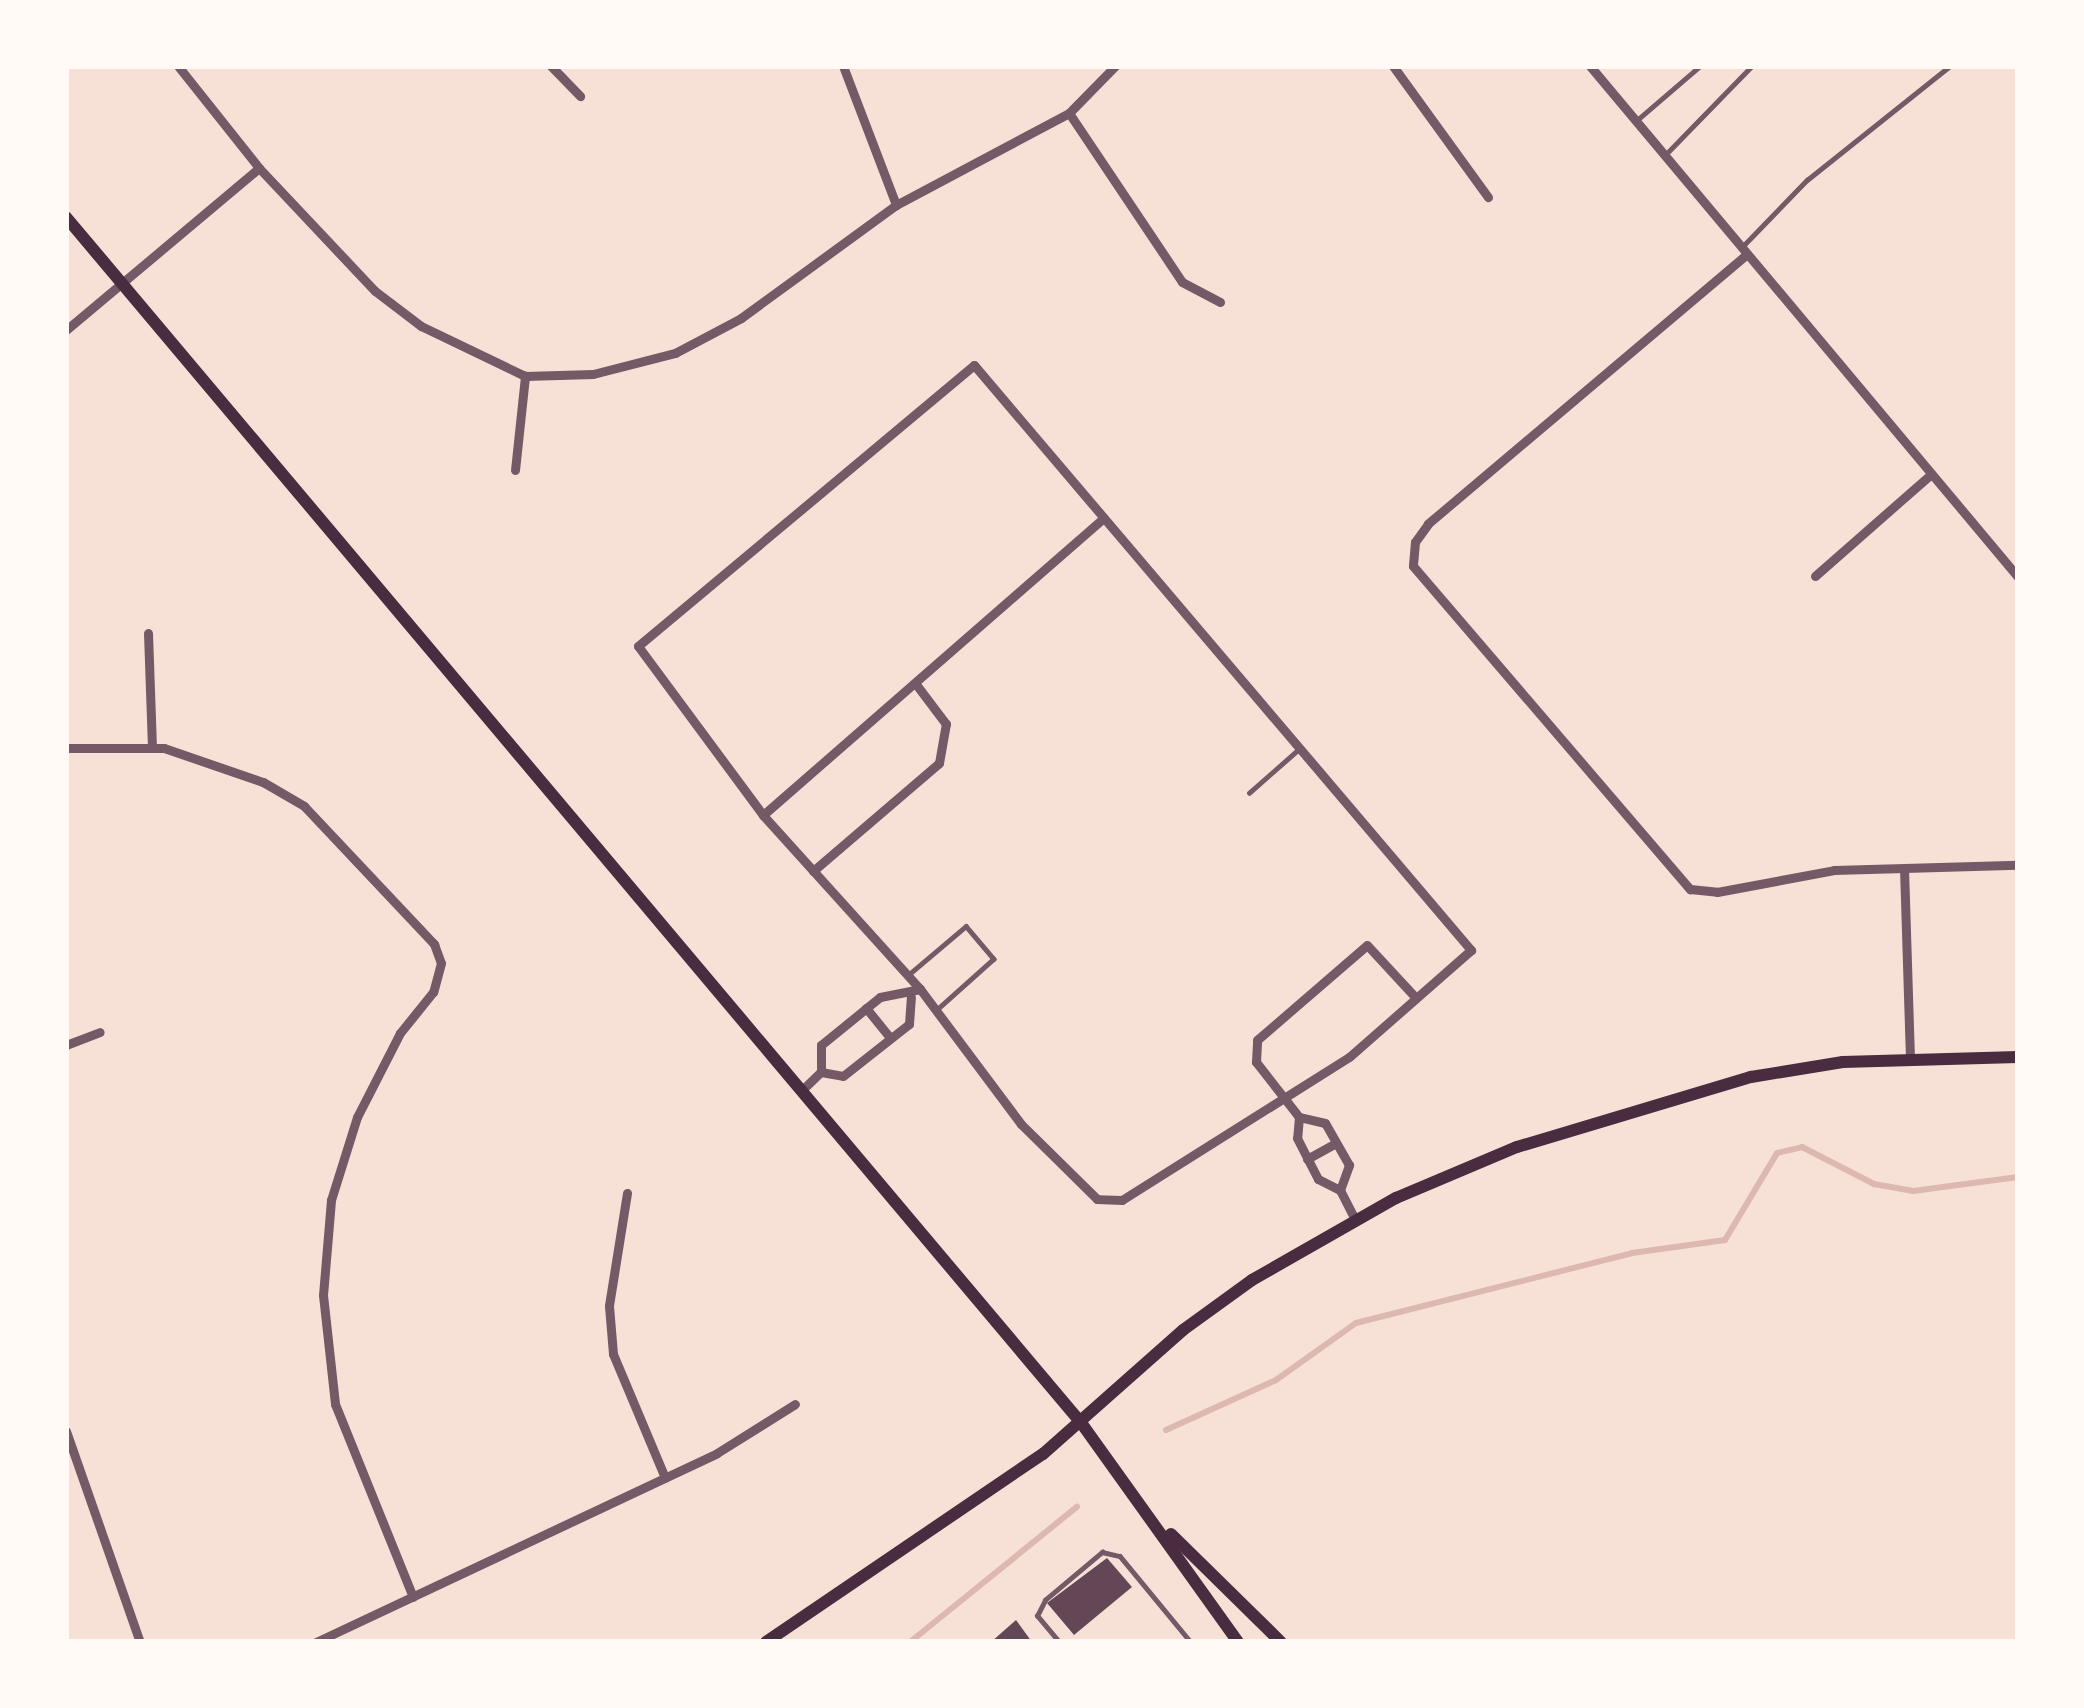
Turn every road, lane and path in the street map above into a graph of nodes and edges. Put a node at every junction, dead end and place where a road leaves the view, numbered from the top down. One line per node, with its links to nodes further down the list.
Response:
1 (178, 66): 14 (street)
2 (551, 66): 10 (street)
3 (843, 66): 16 (street)
4 (1115, 66): 11 (street)
5 (1394, 66): 15 (street)
6 (1590, 66): 12 (street)
7 (1700, 66): 12 (lane)
8 (1752, 66): 13 (lane)
9 (1950, 66): 18 (lane)
10 (580, 96)
11 (1069, 113): 16 (street); 20 (street)
12 (1636, 121): 13 (street)
13 (1665, 155): 18 (street)
14 (260, 169): 19 (street); 22 (street)
15 (1488, 197)
16 (896, 205): 22 (street)
17 (66, 217): 19 (main road)
18 (1744, 251): 24 (street); 36 (street)
19 (125, 286): 21 (street); 49 (main road)
20 (1220, 302)
21 (66, 330)
22 (525, 376): 23 (street)
23 (515, 470)
24 (1930, 475): 26 (street); 27 (street)
25 (1103, 518): 29 (street); 32 (street); 34 (street)
26 (1815, 576)
27 (2018, 577)
28 (148, 633): 30 (street)
29 (915, 682): 34 (street); 37 (street)
30 (152, 747): 31 (street); 62 (street)
31 (66, 748)
32 (1300, 748): 33 (lane); 40 (street)
33 (1249, 793)
34 (763, 814): 37 (street)
35 (2018, 866): 36 (street)
36 (1904, 868): 47 (street)
37 (813, 871): 38 (street)
38 (908, 976): 39 (street); 42 (lane)
39 (915, 993): 41 (street); 42 (street); 44 (street)
40 (1416, 998): 50 (street); 50 (street)
41 (866, 1008): 44 (street); 48 (street)
42 (937, 1010): 50 (street)
43 (100, 1032): 45 (street)
44 (890, 1038): 48 (street)
45 (66, 1045)
46 (2018, 1057): 47 (main road)
47 (1910, 1059): 56 (main road)
48 (821, 1072): 49 (street)
49 (801, 1091): 58 (main road)
50 (1285, 1100): 51 (street)
51 (1299, 1117): 52 (street); 53 (street)
52 (1336, 1143): 53 (street); 54 (street)
53 (1307, 1159): 54 (street)
54 (1340, 1190): 56 (street)
55 (627, 1193): 60 (street)
56 (1355, 1219): 58 (main road)
57 (795, 1404): 60 (street)
58 (1082, 1424): 61 (main road); 65 (main road)
59 (66, 1431): 63 (street)
60 (665, 1478): 62 (street)
61 (1160, 1525): 68 (main road); 69 (main road)
62 (413, 1597): 64 (street)
63 (140, 1642)
64 (316, 1642)
65 (766, 1642)
66 (1059, 1642): 67 (lane)
67 (1191, 1642)
68 (1238, 1642)
69 (1281, 1642)

